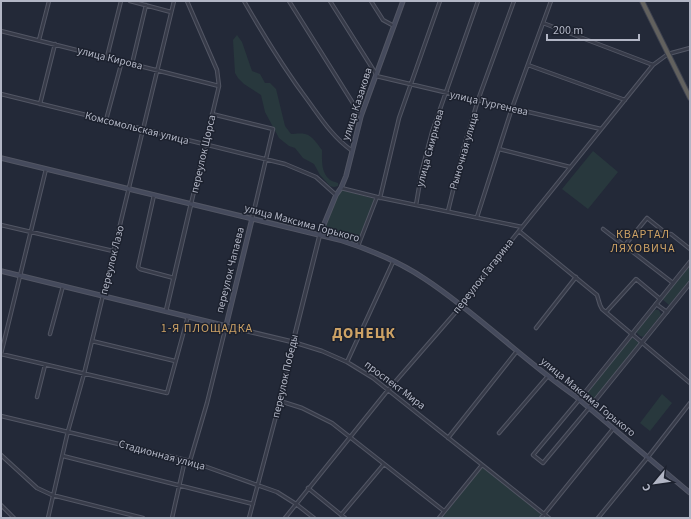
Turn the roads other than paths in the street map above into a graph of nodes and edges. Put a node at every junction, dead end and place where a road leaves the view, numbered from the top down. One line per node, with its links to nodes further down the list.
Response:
1 (49, 1): 21 (street)
2 (121, 1): 25 (street)
3 (130, 1): 16 (street)
4 (174, 1): 17 (street, переулок Лазо)
5 (187, 1): 33 (street, переулок Щорса)
6 (244, 1): 48 (street)
7 (289, 1): 42 (street)
8 (330, 1): 31 (street)
9 (371, 1): 19 (street)
10 (403, 1): 19 (main road, улица Казакова)
11 (440, 1): 32 (street)
12 (478, 1): 34 (street, улица Смирнова)
13 (514, 1): 37 (street, Рыночная улица)
14 (551, 1): 18 (street)
15 (642, 1): 24 (highway)
16 (146, 5): 17 (street); 27 (street)
17 (171, 12): 30 (street, переулок Лазо)
18 (543, 23): 28 (street); 29 (street)
19 (394, 26): 31 (main road, улица Казакова)
20 (1, 31): 21 (street, улица Кирова)
21 (39, 40): 22 (street, улица Кирова)
22 (55, 44): 25 (street, улица Кирова); 39 (street)
23 (690, 48): 24 (street, переулок Гагарина)
24 (668, 54): 29 (street, переулок Гагарина); 36 (highway)
25 (107, 58): 26 (street, улица Кирова)
26 (122, 61): 27 (street, улица Кирова); 43 (street)
27 (132, 64): 30 (street, улица Кирова)
28 (528, 64): 38 (street); 40 (street)
29 (653, 65): 38 (street, переулок Гагарина)
30 (157, 70): 33 (street, улица Кирова); 44 (street, переулок Лазо)
31 (376, 75): 32 (street, улица Тургенева); 42 (main road, улица Казакова)
32 (411, 85): 34 (street, улица Тургенева); 57 (street)
33 (219, 86): 41 (street, переулок Щорса)
34 (445, 93): 37 (street, улица Тургенева); 59 (street, улица Смирнова)
35 (1, 94): 39 (street, Комсомольская улица)
36 (690, 98)
37 (478, 100): 40 (street, улица Тургенева); 60 (street, Рыночная улица)
38 (625, 100): 45 (street, переулок Гагарина)
39 (40, 104): 43 (street, Комсомольская улица)
40 (512, 108): 45 (street, улица Тургенева); 47 (street)
41 (212, 114): 46 (street, переулок Щорса); 50 (street, переулок Чапаева)
42 (361, 116): 48 (main road, улица Казакова)
43 (106, 120): 44 (street, Комсомольская улица)
44 (143, 129): 46 (street, Комсомольская улица); 54 (street, переулок Лазо)
45 (601, 129): 51 (street, переулок Гагарина)
46 (205, 144): 50 (street, Комсомольская улица); 58 (street, переулок Щорса)
47 (499, 149): 51 (street); 61 (street)
48 (351, 150): 53 (main road, улица Казакова)
49 (1, 158): 52 (main road, улица Максима Горького)
50 (265, 159): 56 (street, Комсомольская улица); 62 (street, переулок Чапаева)
51 (571, 167): 64 (street, переулок Гагарина)
52 (46, 169): 54 (main road, улица Максима Горького); 67 (street)
53 (341, 188): 56 (main road, улица Казакова); 57 (street)
54 (129, 189): 55 (main road, улица Максима Горького); 72 (street, переулок Лазо)
55 (154, 195): 58 (main road, улица Максима Горького); 77 (street)
56 (336, 195): 68 (main road, улица Казакова)
57 (379, 197): 59 (street); 70 (street)
58 (191, 204): 62 (main road, улица Максима Горького); 77 (street, переулок Щорса)
59 (416, 205): 60 (street)
60 (448, 211): 61 (street)
61 (477, 217): 64 (street)
62 (252, 219): 68 (main road, улица Максима Горького); 90 (main road, переулок Чапаева)
63 (1, 225): 67 (street)
64 (522, 227): 66 (street, переулок Гагарина)
65 (604, 228): 69 (street)
66 (519, 231): 78 (street); 85 (street, переулок Гагарина)
67 (31, 232): 72 (street); 76 (street)
68 (320, 234): 70 (main road, улица Максима Горького); 95 (street, переулок Победы)
69 (625, 245): 71 (street); 79 (street)
70 (358, 246): 73 (main road, улица Максима Горького)
71 (690, 249)
72 (114, 251): 82 (street, переулок Лазо)
73 (393, 262): 85 (main road, улица Максима Горького); 100 (street)
74 (690, 262): 79 (street)
75 (1, 270): 76 (main road, проспект Мира)
76 (20, 275): 81 (main road, проспект Мира); 98 (street)
77 (174, 278): 86 (street, переулок Щорса)
78 (576, 278): 87 (street); 91 (street)
79 (673, 283): 83 (street)
80 (690, 283): 88 (street)
81 (63, 286): 82 (main road, проспект Мира); 92 (street)
82 (103, 296): 86 (main road, проспект Мира); 94 (street, переулок Лазо)
83 (660, 299): 84 (street); 87 (street)
84 (656, 304): 88 (street); 93 (street)
85 (462, 305): 97 (main road, улица Максима Горького); 105 (street, переулок Гагарина)
86 (166, 311): 89 (main road, проспект Мира)
87 (606, 312): 93 (street)
88 (667, 312): 96 (street)
89 (188, 316): 90 (main road, проспект Мира); 99 (street)
90 (226, 326): 95 (street, проспект Мира); 121 (street, переулок Чапаева)
91 (536, 328)
92 (50, 334)
93 (632, 334): 96 (street); 107 (street)
94 (92, 341): 99 (street); 102 (street, переулок Лазо)
95 (293, 342): 100 (street, проспект Мира); 108 (street, переулок Победы)
96 (642, 342): 104 (street); 110 (street)
97 (517, 351): 103 (main road, улица Максима Горького); 116 (street)
98 (1, 354): 101 (street)
99 (175, 361): 102 (street)
100 (347, 362): 105 (street, проспект Мира)
101 (45, 365): 102 (street); 106 (street)
102 (84, 374): 113 (street, переулок Лазо)
103 (548, 376): 107 (main road, улица Максима Горького); 114 (street)
104 (690, 383)
105 (388, 390): 115 (street, переулок Гагарина); 116 (street, проспект Мира)
106 (37, 397)
107 (579, 400): 110 (main road, улица Максима Горького); 110 (street)
108 (280, 401): 115 (street); 124 (street, переулок Победы)
109 (690, 403): 119 (street)
110 (589, 408): 112 (main road, улица Максима Горького)
111 (1, 416): 113 (street, Стадионная улица)
112 (613, 429): 119 (main road, улица Максима Горького); 133 (street)
113 (68, 431): 118 (street, переулок Лазо); 120 (street, Стадионная улица)
114 (499, 433)
115 (350, 437): 122 (street); 126 (street, переулок Гагарина)
116 (448, 438): 123 (street, проспект Мира)
117 (1, 455): 128 (street)
118 (63, 456): 125 (street); 128 (street, переулок Лазо)
119 (648, 457): 127 (main road, улица Максима Горького); 146 (street)
120 (185, 460): 121 (street, Стадионная улица); 125 (street)
121 (190, 461): 124 (street, Стадионная улица)
122 (384, 464): 132 (street); 134 (street)
123 (482, 465): 132 (street); 133 (street, проспект Мира)
124 (258, 484): 129 (street, переулок Победы); 130 (street, Стадионная улица)
125 (180, 486): 129 (street); 138 (street)
126 (308, 488): 130 (street, переулок Гагарина); 134 (street)
127 (690, 493)
128 (52, 496): 136 (street, переулок Лазо); 137 (street)
129 (253, 504): 139 (street, переулок Победы)
130 (296, 504): 140 (street, переулок Гагарина); 141 (street, Стадионная улица)
131 (1, 505): 135 (street)
132 (444, 512): 143 (street)
133 (544, 514): 144 (street); 145 (street, проспект Мира)
134 (341, 515): 142 (street)
135 (14, 518)
136 (48, 518)
137 (142, 518)
138 (172, 518)
139 (248, 518)
140 (285, 518)
141 (314, 518)
142 (345, 518)
143 (439, 518)
144 (541, 518)
145 (549, 518)
146 (598, 518)

